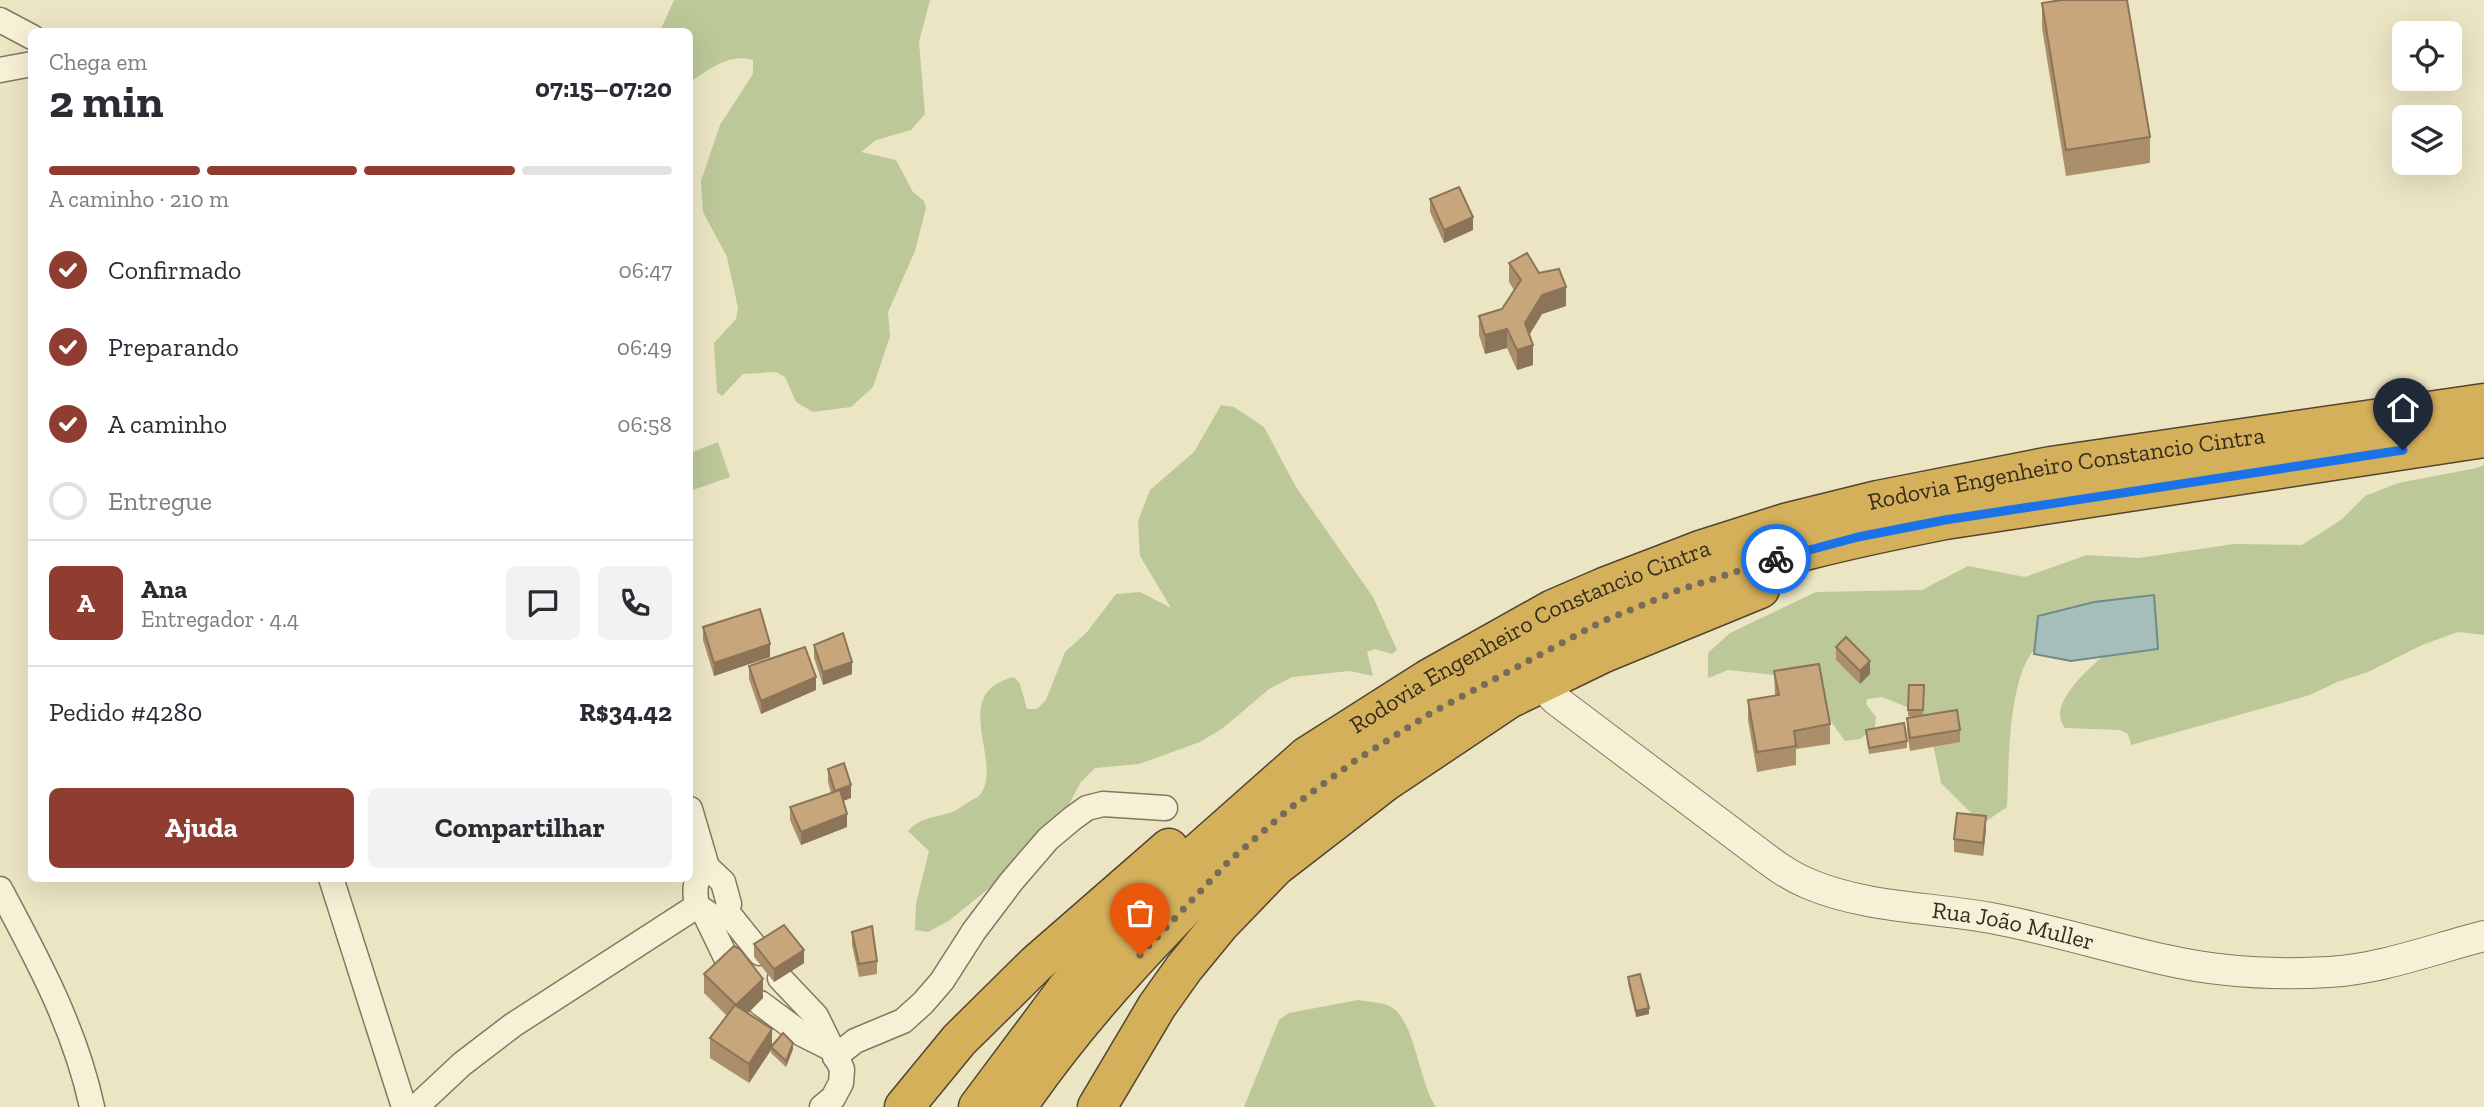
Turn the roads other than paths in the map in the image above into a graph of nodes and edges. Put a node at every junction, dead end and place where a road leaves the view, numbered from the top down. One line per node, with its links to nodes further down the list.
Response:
1 (0, 20): 2 (street)
2 (28, 35)
3 (28, 65): 4 (street)
4 (0, 70)
5 (2484, 402): 11 (highway, Rodovia Engenheiro Constancio Cintra)
6 (2484, 438): 7 (highway, Rodovia Engenheiro Constancio Cintra)
7 (1945, 520): 8 (highway); 29 (highway, Rodovia Engenheiro Constancio Cintra)
8 (1546, 679): 9 (highway); 10 (street)
9 (1509, 699): 10 (street); 30 (highway)
10 (1589, 727): 17 (street, Rua João Muller)
11 (1307, 756): 27 (highway); 28 (highway, Rodovia Engenheiro Constancio Cintra)
12 (1165, 808): 22 (street)
13 (693, 819): 16 (street)
14 (332, 882): 24 (street)
15 (0, 889): 23 (street)
16 (710, 910): 18 (street); 19 (street); 25 (street)
17 (2484, 936)
18 (760, 953)
19 (731, 968)
20 (780, 978): 22 (street)
21 (760, 1003): 22 (street)
22 (833, 1052): 26 (street)
23 (92, 1107)
24 (404, 1107)
25 (416, 1107)
26 (822, 1107)
27 (904, 1107)
28 (978, 1107)
29 (1017, 1107)
30 (1097, 1107)

